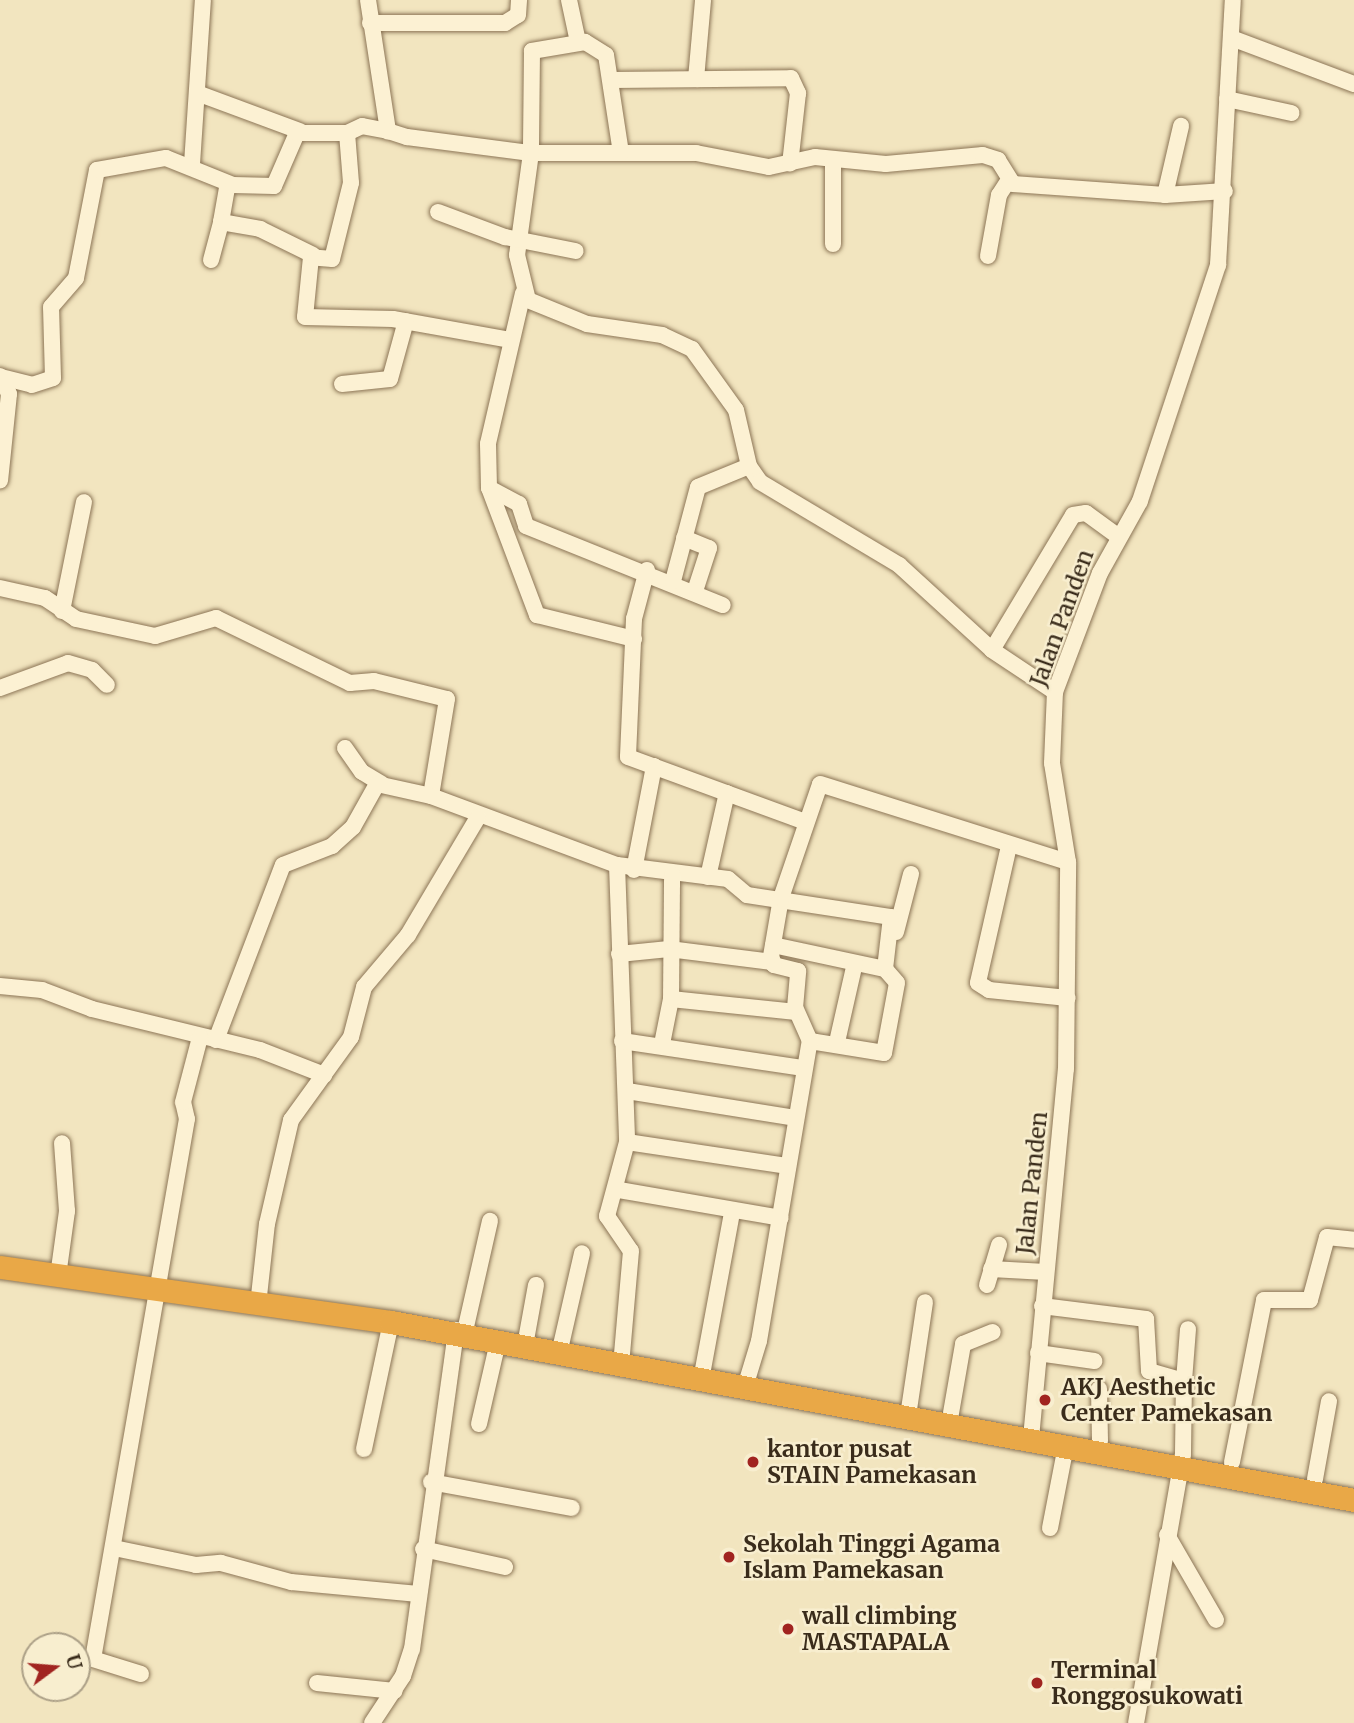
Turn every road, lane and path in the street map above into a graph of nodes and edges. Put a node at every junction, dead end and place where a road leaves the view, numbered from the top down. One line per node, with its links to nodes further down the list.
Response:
1 (203, 0): 13 (street)
2 (368, 0): 7 (street)
3 (519, 0): 7 (street)
4 (569, 0): 9 (street)
5 (702, 0): 10 (street)
6 (1233, 0): 8 (street, Jalan Panden)
7 (370, 23): 18 (street)
8 (1234, 39): 12 (street); 14 (street, Jalan Panden)
9 (578, 42): 11 (street); 20 (street)
10 (696, 79): 11 (street); 24 (street)
11 (612, 80): 21 (street)
12 (1354, 84)
13 (197, 93): 17 (street); 23 (street)
14 (1227, 99): 15 (street); 27 (street, Jalan Panden)
15 (1292, 113)
16 (1181, 126): 28 (street)
17 (300, 131): 19 (street); 26 (street)
18 (388, 131): 19 (street); 20 (street)
19 (346, 133): 34 (street)
20 (531, 153): 21 (street); 31 (street)
21 (621, 153): 24 (street)
22 (834, 160): 24 (street); 25 (street); 32 (street)
23 (192, 164): 26 (street); 40 (street)
24 (790, 164)
25 (1008, 181): 28 (street); 35 (street)
26 (228, 184): 30 (street)
27 (1225, 191): 28 (street); 46 (street, Jalan Panden)
28 (1165, 195)
29 (438, 212): 31 (street)
30 (220, 222): 34 (street); 36 (street)
31 (518, 239): 33 (street); 37 (street)
32 (833, 244)
33 (576, 251)
34 (313, 255): 38 (street)
35 (988, 256)
36 (211, 260)
37 (523, 293): 39 (street); 42 (street)
38 (406, 321): 39 (street); 41 (street)
39 (511, 340): 44 (street)
40 (0, 377): 43 (street)
41 (342, 384)
42 (749, 466): 47 (street); 55 (street)
43 (0, 481)
44 (489, 488): 48 (street); 54 (street)
45 (84, 502): 53 (street)
46 (1118, 536): 55 (street); 58 (street, Jalan Panden)
47 (684, 538): 49 (street); 51 (street)
48 (648, 570): 49 (street); 54 (street)
49 (673, 581): 51 (street)
50 (0, 588): 53 (street)
51 (695, 592): 52 (street)
52 (723, 605)
53 (62, 611): 63 (street)
54 (634, 639): 60 (street)
55 (992, 650): 58 (street)
56 (107, 685): 57 (street)
57 (0, 688)
58 (1055, 692): 67 (street, Jalan Panden)
59 (345, 748): 61 (street)
60 (654, 766): 62 (street); 69 (street)
61 (382, 784): 63 (street); 84 (street)
62 (727, 793): 65 (street); 72 (street)
63 (431, 796): 64 (street)
64 (478, 817): 68 (street); 90 (street)
65 (806, 822): 66 (street); 73 (street)
66 (1009, 846): 67 (street); 81 (street)
67 (1068, 862): 81 (street, Jalan Panden)
68 (617, 865): 69 (street); 77 (street)
69 (634, 870): 71 (street)
70 (911, 874): 74 (street)
71 (672, 875): 72 (street); 75 (street)
72 (708, 877): 73 (street)
73 (781, 898): 74 (street); 76 (street)
74 (890, 940): 79 (street)
75 (669, 949): 76 (street); 77 (street); 82 (street)
76 (772, 953): 78 (street); 83 (street)
77 (619, 954): 85 (street)
78 (855, 963): 79 (street); 87 (street)
79 (885, 969): 87 (street)
80 (0, 986): 84 (street)
81 (1068, 998): 104 (street, Jalan Panden)
82 (671, 999): 83 (street); 88 (street)
83 (796, 1012): 86 (street)
84 (208, 1039): 90 (street); 107 (street)
85 (622, 1041): 88 (street); 91 (street)
86 (810, 1041): 87 (street); 89 (street)
87 (837, 1042)
88 (662, 1044): 89 (street)
89 (802, 1068): 92 (street)
90 (324, 1075): 109 (street)
91 (626, 1091): 92 (street); 93 (street)
92 (795, 1118): 95 (street)
93 (627, 1142): 95 (street); 96 (street)
94 (62, 1143): 105 (street)
95 (788, 1166): 98 (street)
96 (619, 1190): 97 (street); 119 (street)
97 (732, 1213): 98 (street); 121 (street)
98 (781, 1218): 122 (street)
99 (490, 1221): 114 (street)
100 (1354, 1240): 134 (street)
101 (999, 1245): 104 (street)
102 (582, 1253): 116 (street)
103 (0, 1268): 105 (highway)
104 (1046, 1272): 110 (street, Jalan Panden)
105 (58, 1276): 107 (highway)
106 (537, 1285): 115 (street)
107 (154, 1289): 109 (highway); 142 (street)
108 (925, 1302): 126 (street)
109 (258, 1305): 111 (highway)
110 (1042, 1306): 118 (street, Jalan Panden); 123 (street)
111 (398, 1324): 114 (highway); 132 (street)
112 (1188, 1329): 123 (street)
113 (993, 1332): 127 (street)
114 (459, 1333): 115 (highway); 117 (highway); 136 (street)
115 (526, 1340): 116 (highway)
116 (561, 1345): 119 (highway)
117 (497, 1346): 121 (highway); 128 (street)
118 (1038, 1353): 120 (street); 129 (street, Jalan Panden)
119 (622, 1354): 121 (highway)
120 (1094, 1361)
121 (702, 1374): 122 (highway)
122 (748, 1381): 126 (highway)
123 (1184, 1381): 133 (street)
124 (1099, 1388): 130 (street)
125 (1329, 1401): 135 (street)
126 (909, 1411): 127 (highway); 129 (highway)
127 (951, 1413): 129 (highway)
128 (478, 1424)
129 (1031, 1433): 130 (highway); 131 (highway)
130 (1100, 1441): 133 (highway)
131 (1066, 1446): 133 (highway); 140 (street)
132 (365, 1449)
133 (1181, 1461): 134 (highway); 138 (highway); 141 (street)
134 (1232, 1462): 135 (highway)
135 (1315, 1479): 137 (highway)
136 (431, 1482): 139 (street); 143 (street)
137 (1354, 1486)
138 (1354, 1500)
139 (572, 1508)
140 (1050, 1528)
141 (1167, 1535): 146 (street); 151 (street)
142 (114, 1548): 145 (street); 147 (street)
143 (423, 1549): 144 (street); 145 (street)
144 (505, 1567)
145 (418, 1594): 149 (street)
146 (1216, 1620)
147 (141, 1674)
148 (317, 1683): 149 (street)
149 (395, 1692): 150 (street)
150 (372, 1723)
151 (1136, 1723)

